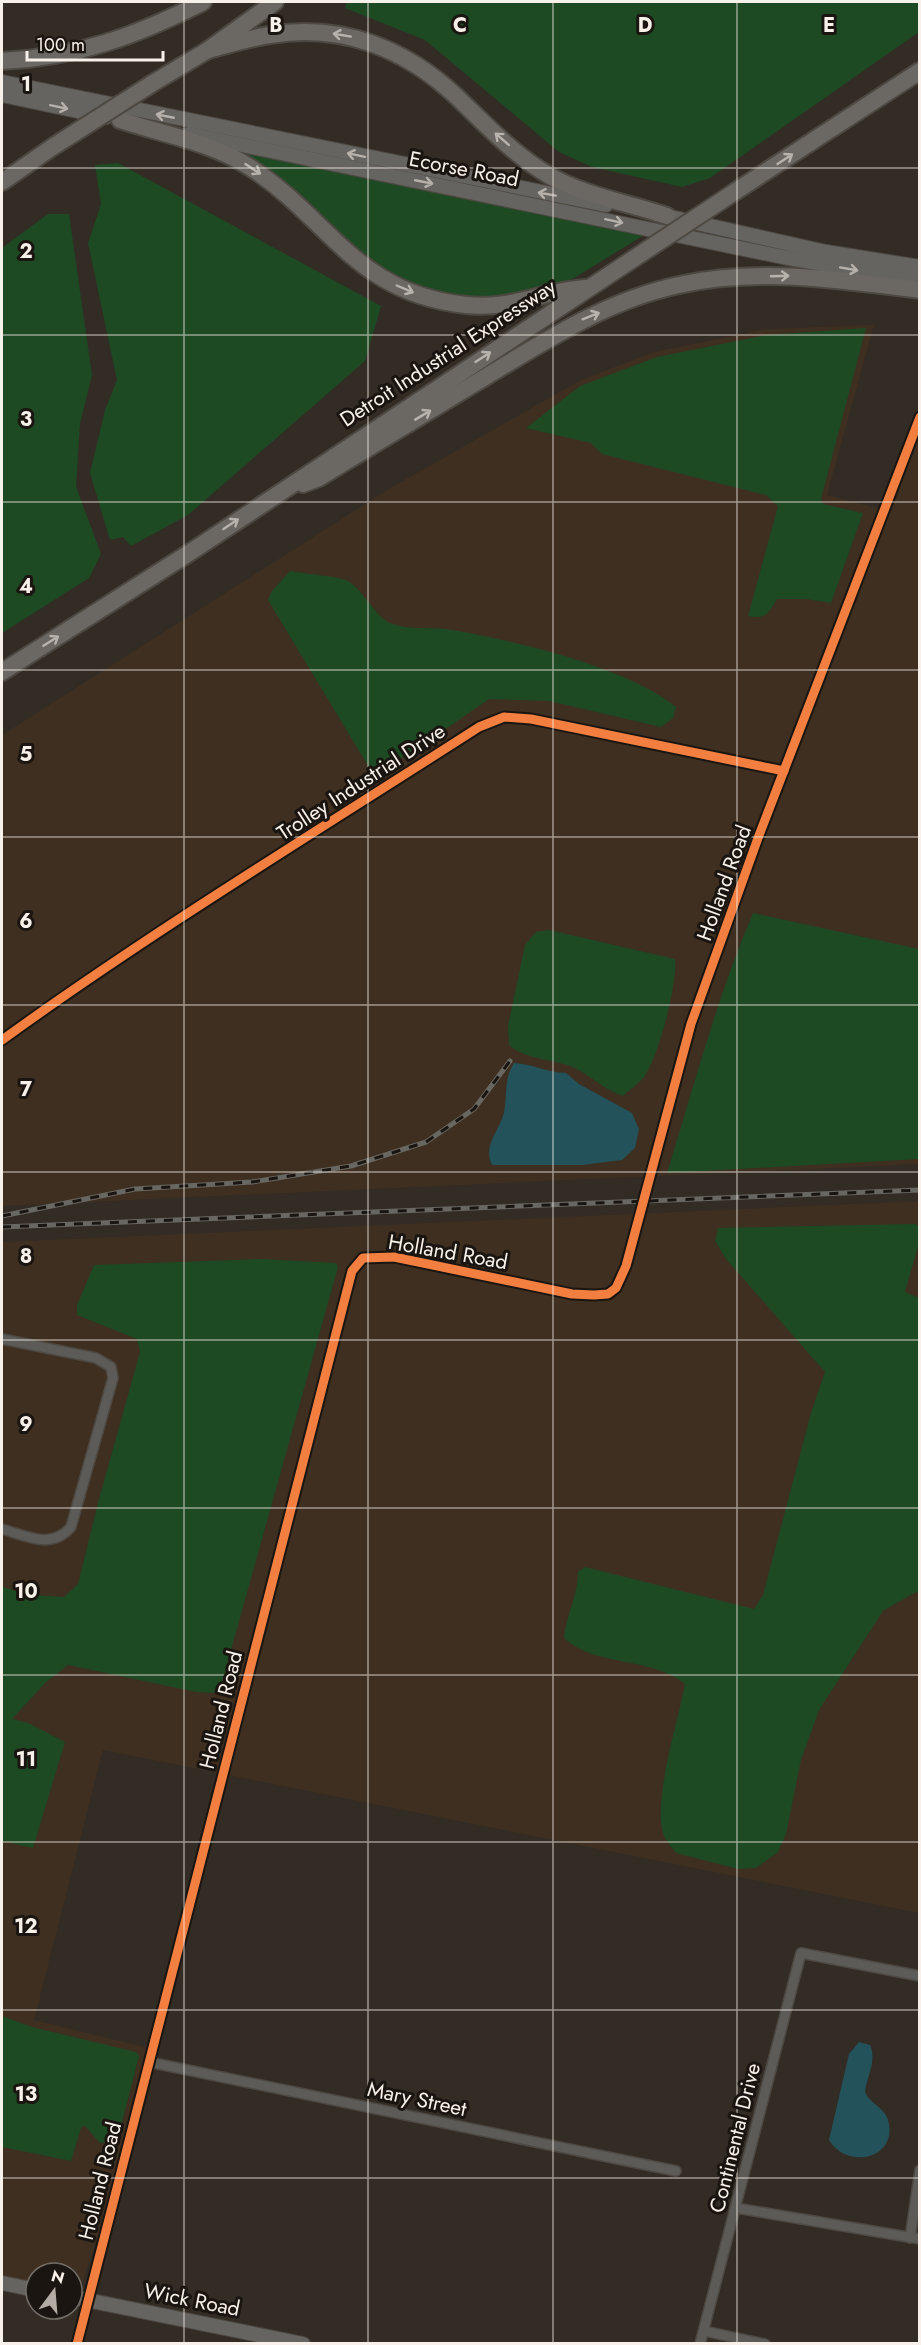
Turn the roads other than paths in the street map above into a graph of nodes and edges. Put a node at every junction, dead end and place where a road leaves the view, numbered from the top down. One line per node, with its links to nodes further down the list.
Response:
1 (203, 2): 4 (highway)
2 (275, 2): 3 (highway)
3 (207, 50): 9 (highway, bridge); 10 (highway, one-way to 3)
4 (2, 61)
5 (920, 71): 13 (highway, Detroit Industrial Expressway, one-way to 5, bridge)
6 (2, 82): 10 (main road, Ecorse Road, one-way to 6)
7 (2, 95): 8 (main road, Ecorse Road, one-way to 8)
8 (120, 120): 12 (main road, Ecorse Road, one-way to 12); 13 (highway, one-way to 13)
9 (2, 182)
10 (667, 216): 11 (main road, Ecorse Road)
11 (920, 267)
12 (920, 281)
13 (588, 288): 16 (highway, Detroit Industrial Expressway, one-way to 13)
14 (920, 290): 16 (highway, one-way to 14)
15 (920, 417): 18 (street, Holland Road)
16 (276, 493): 17 (highway, Detroit Industrial Expressway, one-way to 16)
17 (2, 672)
18 (784, 771): 19 (street, Trolley Industrial Drive); 23 (street, Holland Road)
19 (2, 1040)
20 (2, 1339): 21 (street)
21 (2, 1529)
22 (920, 1976): 26 (street, Continental Drive)
23 (149, 2062): 25 (street, Mary Street); 31 (street, Holland Road)
24 (920, 2170): 27 (street)
25 (676, 2171)
26 (736, 2208): 27 (street); 32 (street, Continental Drive)
27 (915, 2238)
28 (2, 2283): 29 (main road)
29 (24, 2288)
30 (84, 2299): 31 (main road, Wick Road)
31 (88, 2300): 33 (street, Holland Road); 34 (main road, Wick Road)
32 (704, 2331): 35 (street, Continental Drive); 36 (street)
33 (77, 2343)
34 (303, 2343)
35 (702, 2343)
36 (765, 2343)

